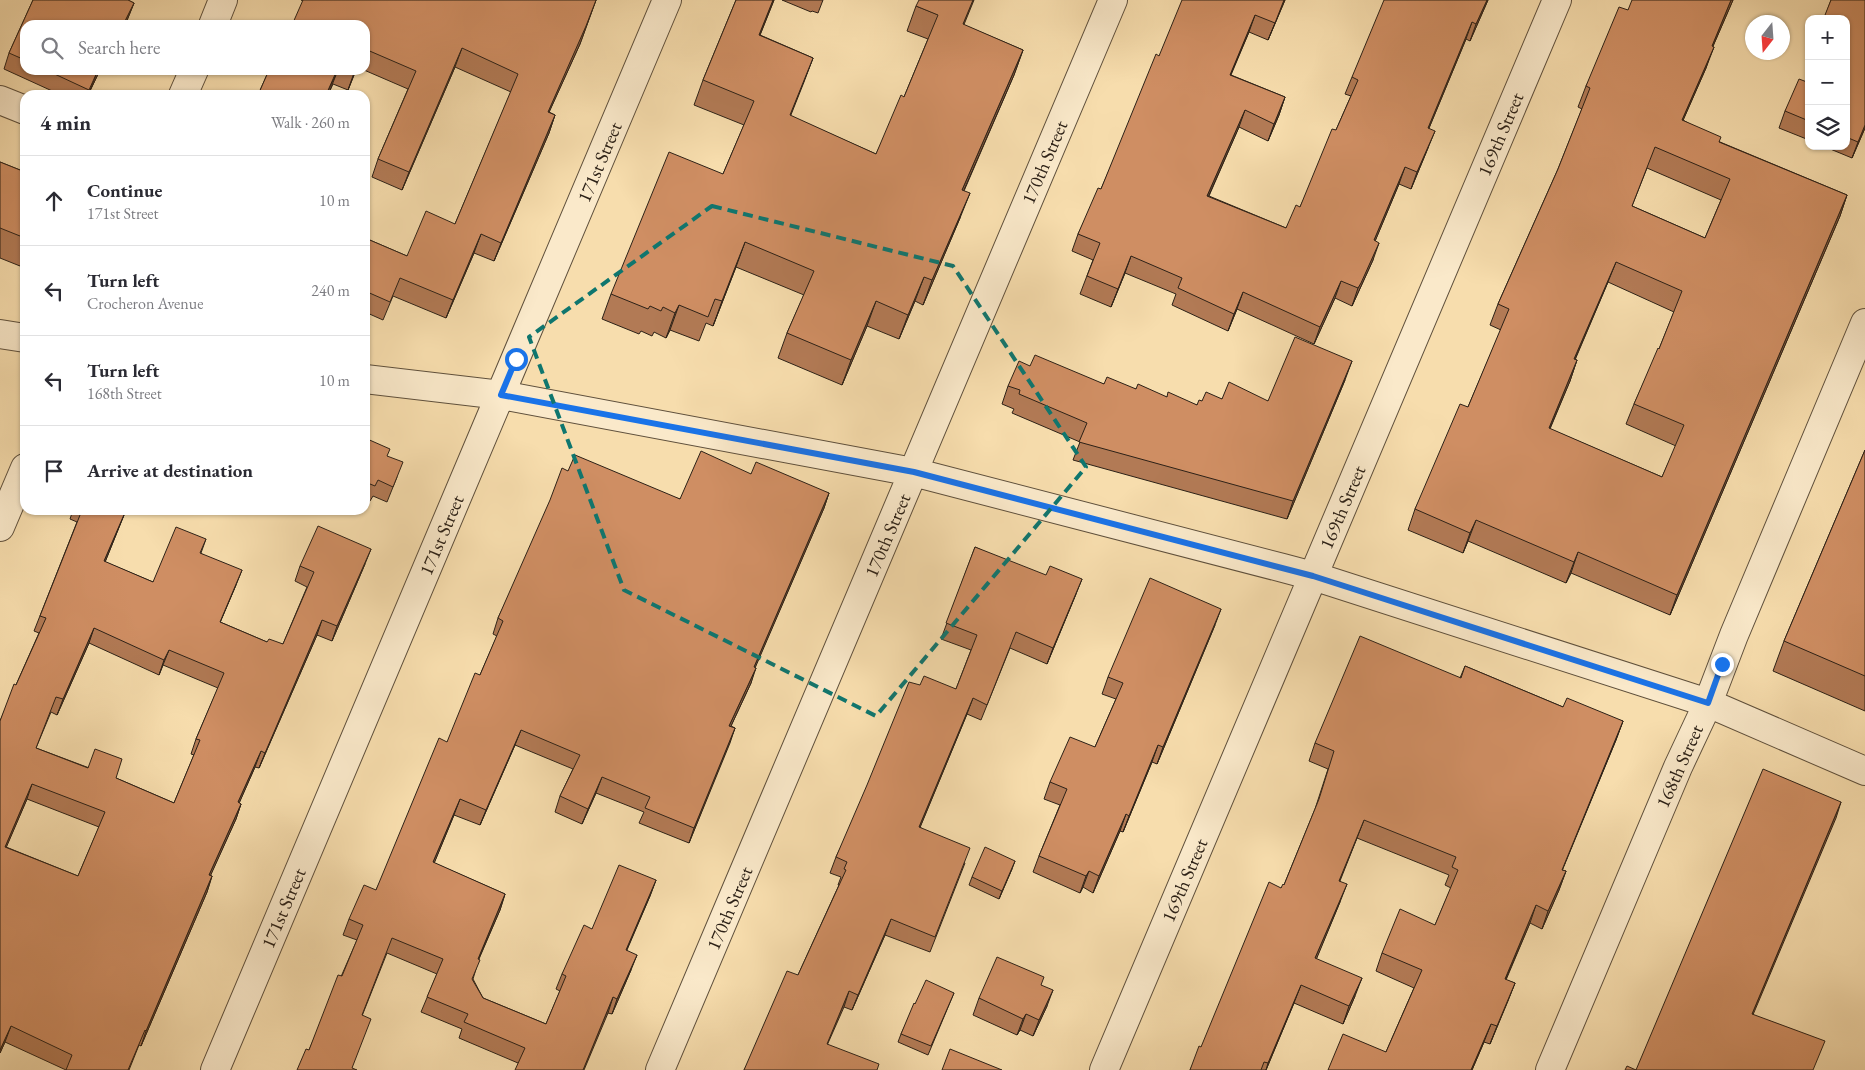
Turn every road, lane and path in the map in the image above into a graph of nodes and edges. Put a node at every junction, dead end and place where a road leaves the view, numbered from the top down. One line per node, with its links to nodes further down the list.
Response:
1 (223, 0): 5 (street)
2 (667, 0): 14 (street, 171st Street)
3 (1112, 0): 15 (street, 170th Street)
4 (1557, 0): 18 (street, 169th Street)
5 (215, 20)
6 (192, 75): 7 (street)
7 (185, 90)
8 (0, 100): 9 (street)
9 (20, 108)
10 (1865, 323): 19 (street, 168th Street)
11 (0, 334): 12 (street)
12 (20, 337)
13 (370, 380): 14 (street)
14 (501, 395): 15 (street); 21 (street, 171st Street)
15 (914, 472): 18 (street); 22 (street, 170th Street)
16 (20, 480): 17 (street)
17 (0, 527)
18 (1313, 576): 19 (street); 23 (street, 169th Street)
19 (1708, 703): 20 (street); 24 (street, 168th Street)
20 (1865, 771)
21 (215, 1070)
22 (660, 1070)
23 (1104, 1070)
24 (1550, 1070)

